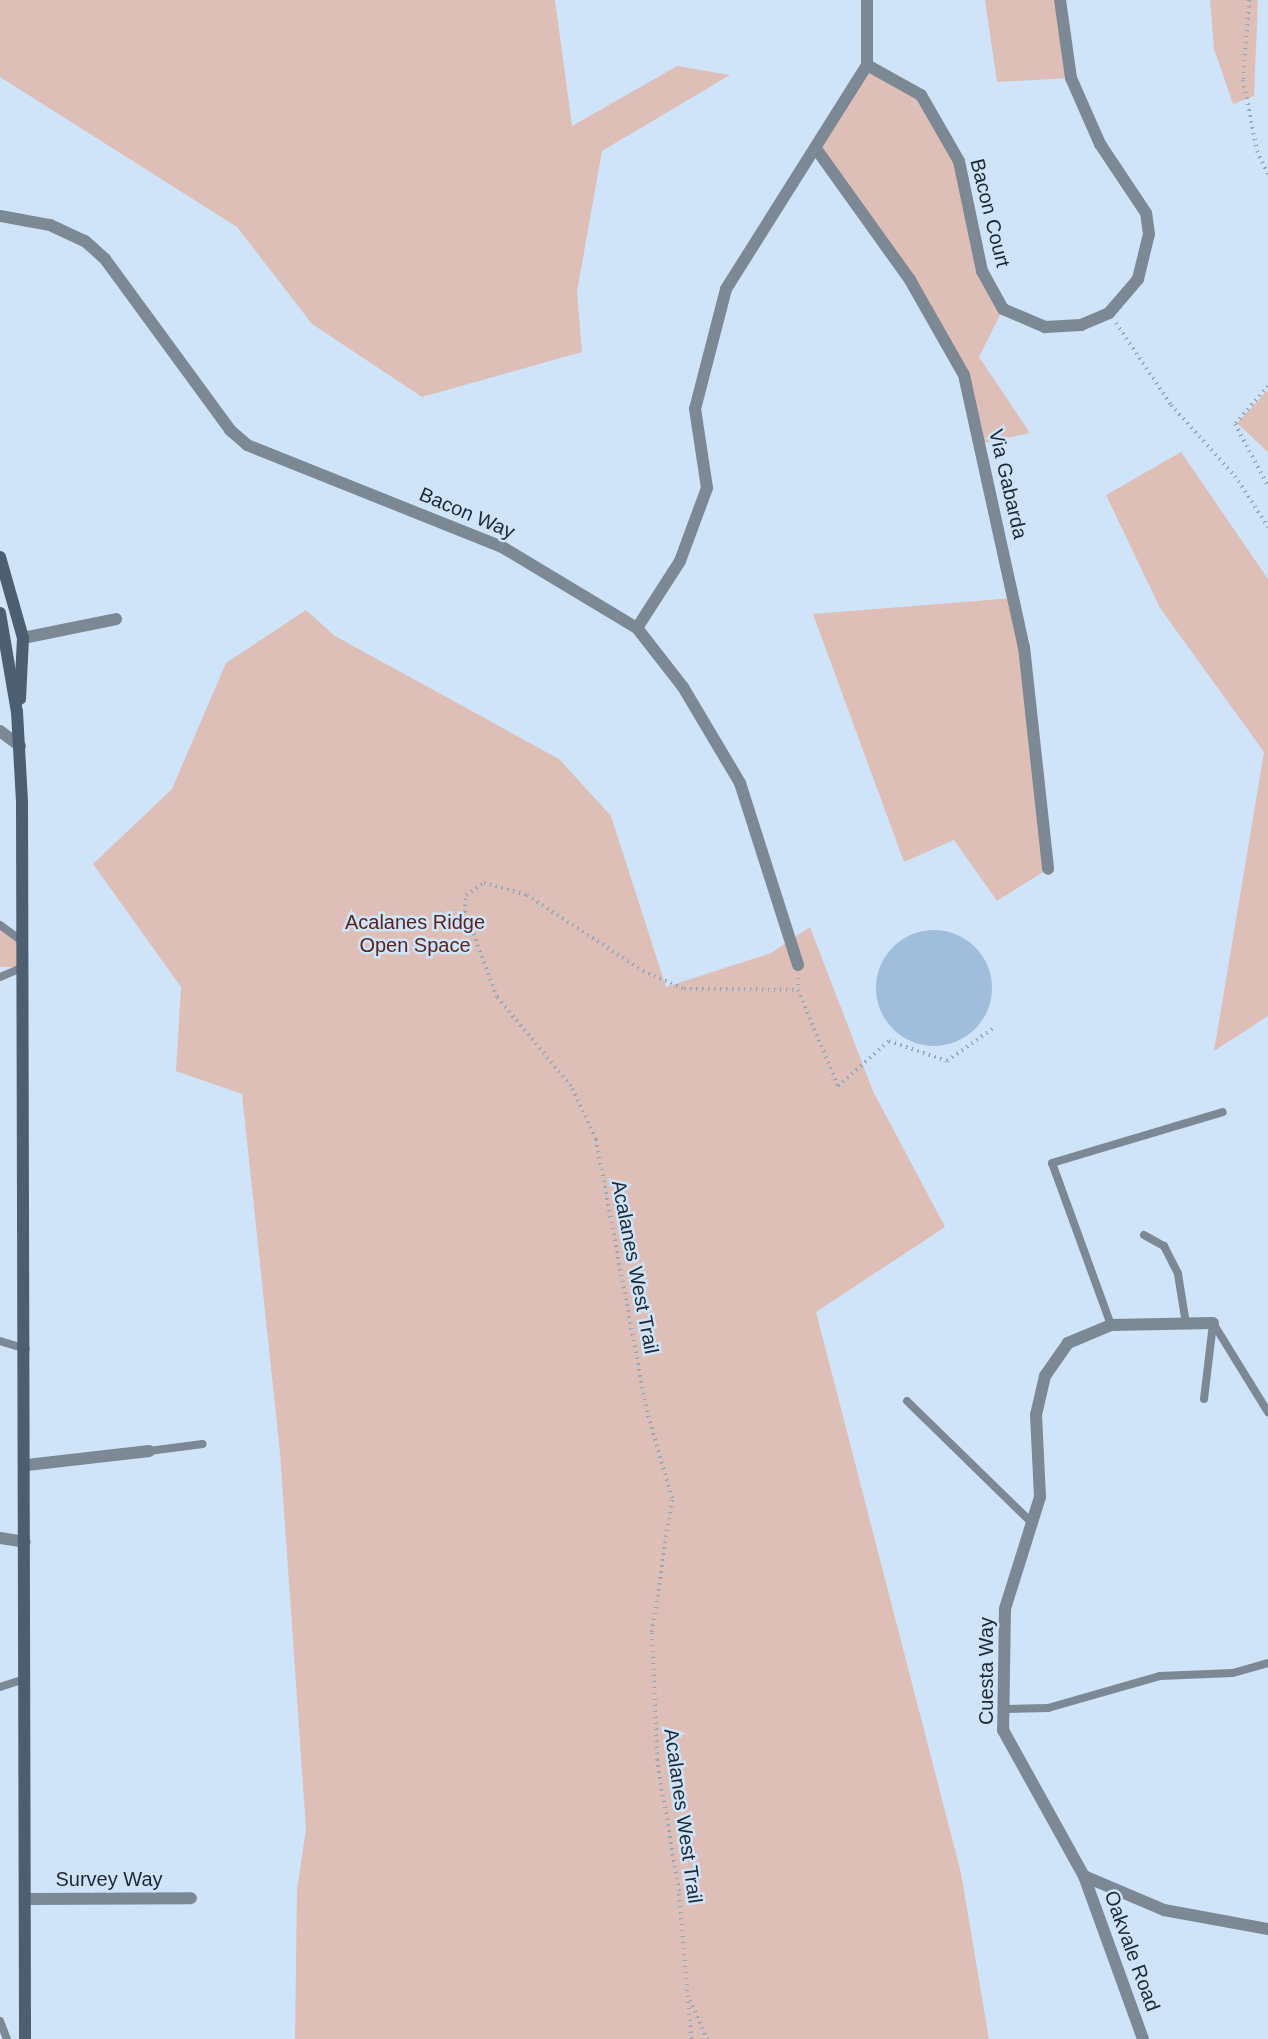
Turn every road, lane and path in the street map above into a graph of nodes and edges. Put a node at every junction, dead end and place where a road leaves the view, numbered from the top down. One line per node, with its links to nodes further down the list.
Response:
1 (867, 0): 4 (street)
2 (1060, 0): 8 (street)
3 (1249, 0): 6 (path)
4 (867, 65): 5 (street); 8 (street, Bacon Court)
5 (817, 150): 15 (street); 20 (street, Via Gabarda)
6 (1268, 175)
7 (0, 216): 15 (street, Bacon Way)
8 (1109, 313): 11 (path)
9 (1268, 386): 10 (path)
10 (1268, 486)
11 (1268, 527)
12 (0, 557): 16 (street)
13 (0, 614): 17 (street)
14 (116, 619): 16 (street)
15 (636, 628): 23 (street, Bacon Way)
16 (23, 638): 17 (street)
17 (17, 712): 19 (street)
18 (0, 731): 19 (street)
19 (20, 746): 22 (street)
20 (1048, 869)
21 (0, 925): 22 (lane)
22 (23, 942): 24 (street)
23 (798, 965)
24 (24, 967): 25 (lane); 33 (street)
25 (0, 977)
26 (995, 1028): 51 (path, Acalanes West Trail)
27 (1223, 1112): 31 (lane)
28 (1144, 1235): 30 (lane)
29 (1213, 1323): 30 (street, Cuesta Way); 34 (lane); 36 (lane)
30 (1186, 1324): 31 (street, Cuesta Way)
31 (1111, 1325): 40 (street, Cuesta Way)
32 (0, 1341): 33 (lane)
33 (26, 1349): 39 (street)
34 (1204, 1399)
35 (908, 1401): 40 (lane)
36 (1268, 1412)
37 (202, 1444): 38 (lane)
38 (149, 1451): 39 (street)
39 (27, 1465): 42 (street)
40 (1032, 1523): 46 (street, Cuesta Way)
41 (0, 1538): 42 (street)
42 (25, 1542): 44 (street)
43 (1268, 1663): 46 (lane)
44 (26, 1679): 45 (lane); 49 (street)
45 (0, 1687)
46 (1003, 1709): 47 (street, Cuesta Way)
47 (1084, 1876): 50 (street); 57 (street, Oakvale Road)
48 (191, 1898): 49 (street, Survey Way)
49 (27, 1899): 54 (street)
50 (1268, 1929)
51 (688, 1997): 55 (path, Acalanes West Trail); 56 (path)
52 (0, 2021): 53 (lane)
53 (7, 2039)
54 (25, 2039)
55 (691, 2039)
56 (707, 2039)
57 (1143, 2039)

